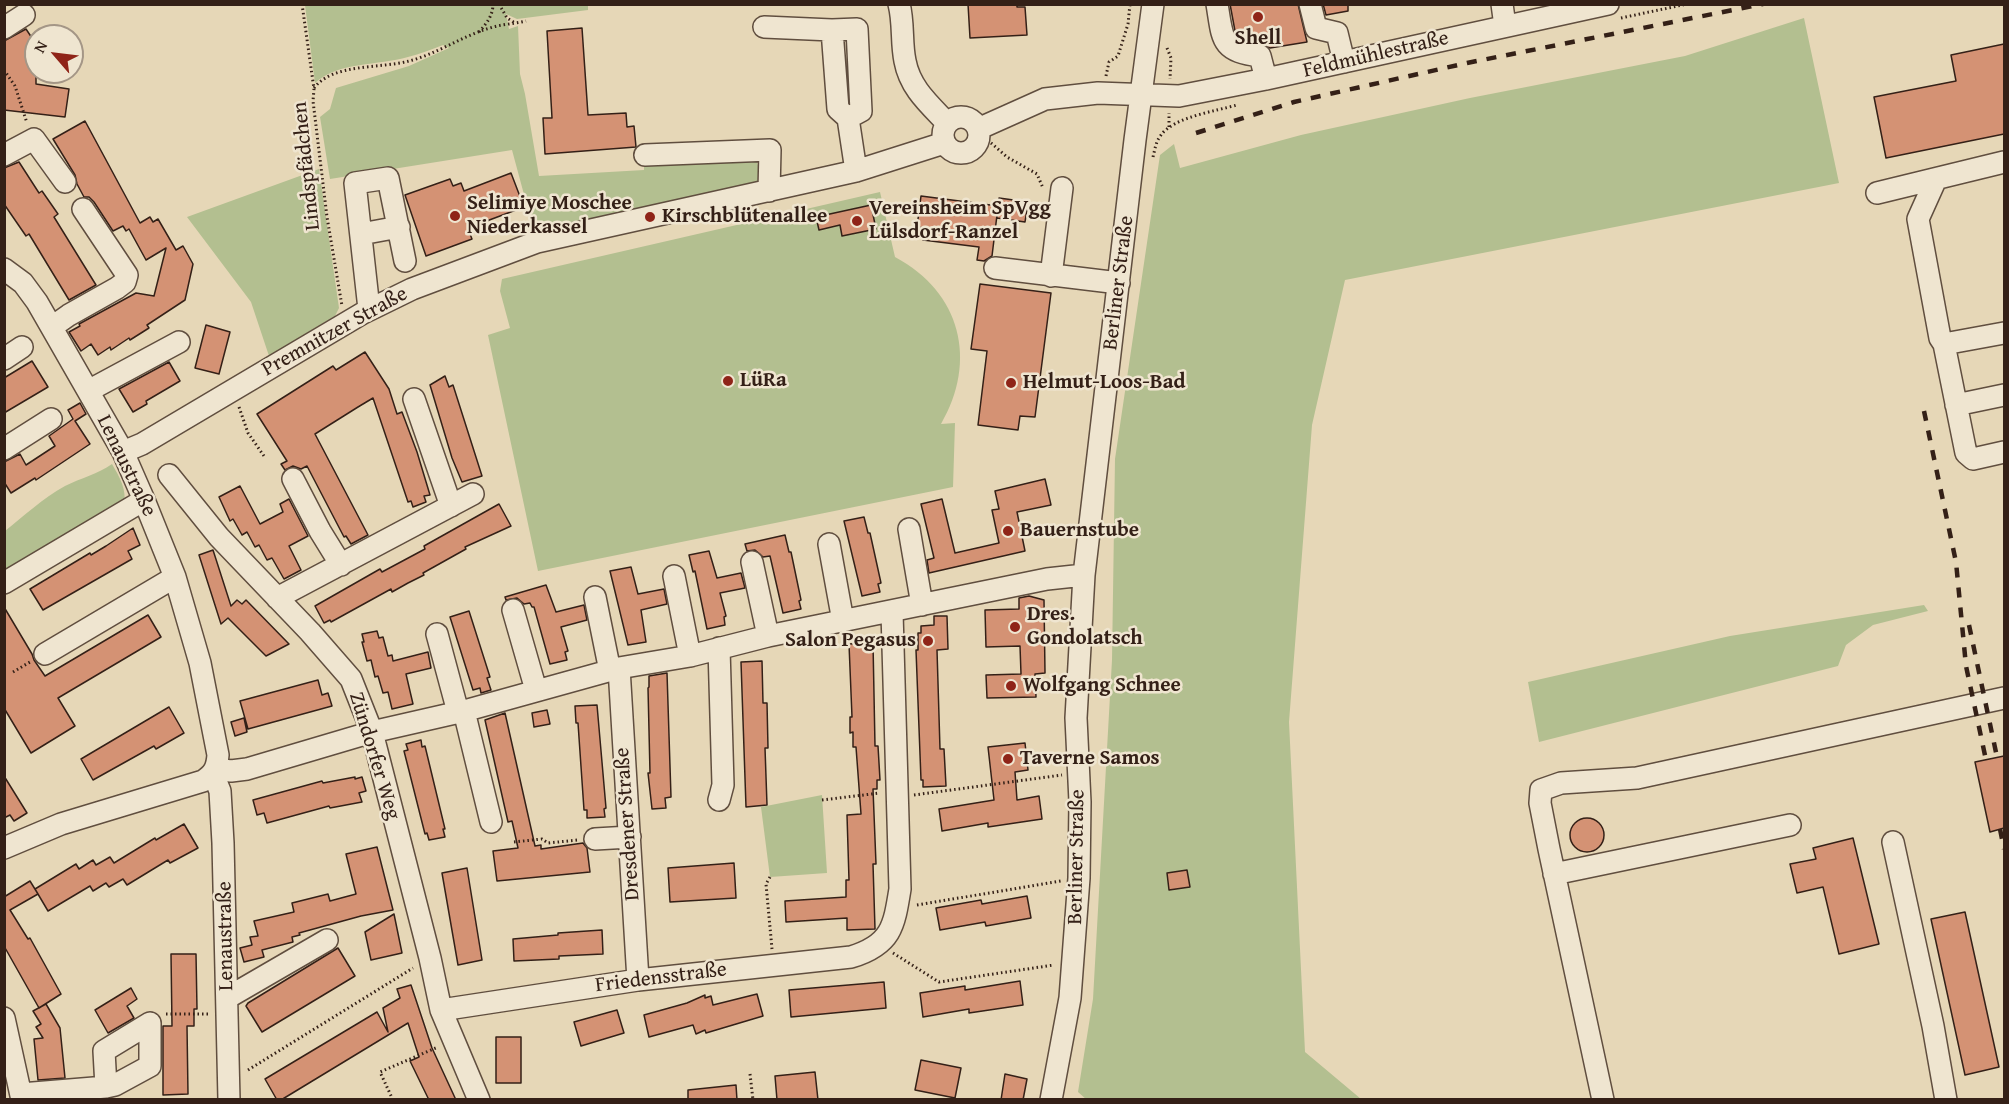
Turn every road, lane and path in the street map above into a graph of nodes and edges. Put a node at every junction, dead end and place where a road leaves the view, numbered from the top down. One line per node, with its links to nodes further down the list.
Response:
1 (302, 4): 22 (path, Lindspfädchen)
2 (493, 4): 17 (path)
3 (499, 4): 13 (path)
4 (899, 4): 27 (street)
5 (1130, 4): 23 (path)
6 (1154, 4): 24 (street, Berliner Straße)
7 (1217, 4): 21 (street)
8 (1502, 4): 14 (street)
9 (1608, 4): 14 (street, Feldmühlestraße)
10 (1307, 7): 19 (street)
11 (24, 15): 16 (street)
12 (526, 21): 13 (path)
13 (517, 24): 17 (path)
14 (1506, 26): 19 (street, Feldmühlestraße)
15 (764, 27): 33 (street)
16 (4, 28)
17 (478, 33): 22 (path)
18 (1167, 44): 25 (path)
19 (1344, 62): 21 (street, Feldmühlestraße)
20 (4, 70): 28 (path)
21 (1266, 79): 25 (street, Feldmühlestraße)
22 (314, 89): 48 (path, Lindspfädchen)
23 (1104, 93): 24 (street); 26 (street)
24 (1142, 94): 25 (street, Feldmühlestraße); 46 (street, Berliner Straße)
25 (1170, 97): 31 (path)
26 (979, 132): 27 (street, Premnitzer Straße); 27 (street); 38 (path)
27 (945, 133): 33 (street, Premnitzer Straße)
28 (34, 139): 29 (street); 35 (street)
29 (4, 155)
30 (645, 155): 36 (street)
31 (1153, 158)
32 (2004, 162): 34 (street)
33 (856, 171): 36 (street, Premnitzer Straße)
34 (1935, 179): 37 (street); 52 (street)
35 (64, 182)
36 (770, 191): 47 (street, Premnitzer Straße)
37 (1877, 193)
38 (1062, 194): 45 (street)
39 (82, 209): 49 (street)
40 (399, 226): 41 (street); 41 (street); 42 (street)
41 (361, 234): 47 (street)
42 (405, 261)
43 (995, 268): 45 (street)
44 (4, 269): 49 (street, Lenaustraße)
45 (1051, 276): 46 (street)
46 (1119, 283): 74 (street, Berliner Straße)
47 (369, 309): 48 (street, Premnitzer Straße)
48 (346, 322): 62 (street, Premnitzer Straße)
49 (52, 327): 55 (street, Lenaustraße)
50 (2004, 333): 52 (street)
51 (179, 342): 55 (street, Lenaustraße)
52 (1944, 344): 58 (street)
53 (22, 347): 54 (street)
54 (4, 359)
55 (88, 391): 62 (street, Lenaustraße)
56 (2004, 395): 58 (street)
57 (414, 399): 69 (street)
58 (1956, 405): 63 (street)
59 (230, 410): 64 (path)
60 (51, 419): 61 (street)
61 (4, 449)
62 (123, 452): 68 (street, Lenaustraße)
63 (2004, 452)
64 (264, 456)
65 (169, 475): 79 (street, Zündorfer Weg)
66 (293, 479): 73 (street)
67 (473, 494): 69 (street)
68 (144, 500): 76 (street, Lenaustraße); 77 (street)
69 (451, 506): 73 (street)
70 (909, 529): 80 (street)
71 (829, 544): 83 (street)
72 (752, 562): 85 (street)
73 (341, 565): 79 (street)
74 (1084, 575): 80 (street); 96 (street, Berliner Straße)
75 (674, 576): 87 (street)
76 (175, 577): 88 (street); 95 (street, Lenaustraße)
77 (4, 583)
78 (596, 597): 89 (street, Dresdener Straße)
79 (277, 598): 94 (street, Zündorfer Weg)
80 (922, 605): 82 (street)
81 (513, 610): 91 (street)
82 (892, 612): 83 (street); 97 (street)
83 (843, 621): 85 (street)
84 (437, 634): 93 (street)
85 (768, 636): 86 (street)
86 (719, 648): 87 (street); 98 (street)
87 (690, 656): 89 (street)
88 (40, 657): 90 (path)
89 (614, 669): 91 (street); 102 (street, Dresdener Straße)
90 (13, 672)
91 (536, 690): 93 (street)
92 (2004, 698): 107 (street)
93 (461, 711): 94 (street); 100 (street)
94 (372, 732): 95 (street); 113 (street, Zündorfer Weg)
95 (215, 769): 106 (street); 117 (street, Lenaustraße)
96 (1078, 773): 97 (path); 109 (street, Berliner Straße)
97 (898, 794): 99 (path); 110 (street)
98 (719, 800)
99 (822, 800)
100 (491, 822)
101 (1790, 825): 107 (street)
102 (630, 837): 103 (street); 116 (street, Dresdener Straße)
103 (595, 839): 104 (path)
104 (514, 842)
105 (1893, 842): 131 (street)
106 (4, 848)
107 (1554, 874): 130 (street)
108 (771, 878): 115 (path)
109 (1079, 878): 110 (path); 114 (street, Berliner Straße)
110 (897, 908): 112 (street)
111 (327, 940): 117 (street)
112 (879, 944): 114 (path); 115 (street, Friedensstraße)
113 (430, 958): 118 (street, Zündorfer Weg); 124 (path)
114 (1073, 963): 129 (street, Berliner Straße)
115 (773, 965): 116 (street, Friedensstraße)
116 (638, 980): 118 (street, Friedensstraße)
117 (227, 1006): 119 (path); 124 (street, Lenaustraße)
118 (441, 1010): 121 (street, Zündorfer Weg)
119 (157, 1014)
120 (4, 1018): 125 (street)
121 (455, 1041): 126 (path); 127 (street, Zündorfer Weg)
122 (750, 1074): 128 (path)
123 (106, 1087): 125 (street)
124 (229, 1091)
125 (22, 1097)
126 (393, 1100)
127 (479, 1100)
128 (753, 1100)
129 (1051, 1100)
130 (1603, 1100)
131 (1946, 1100)

